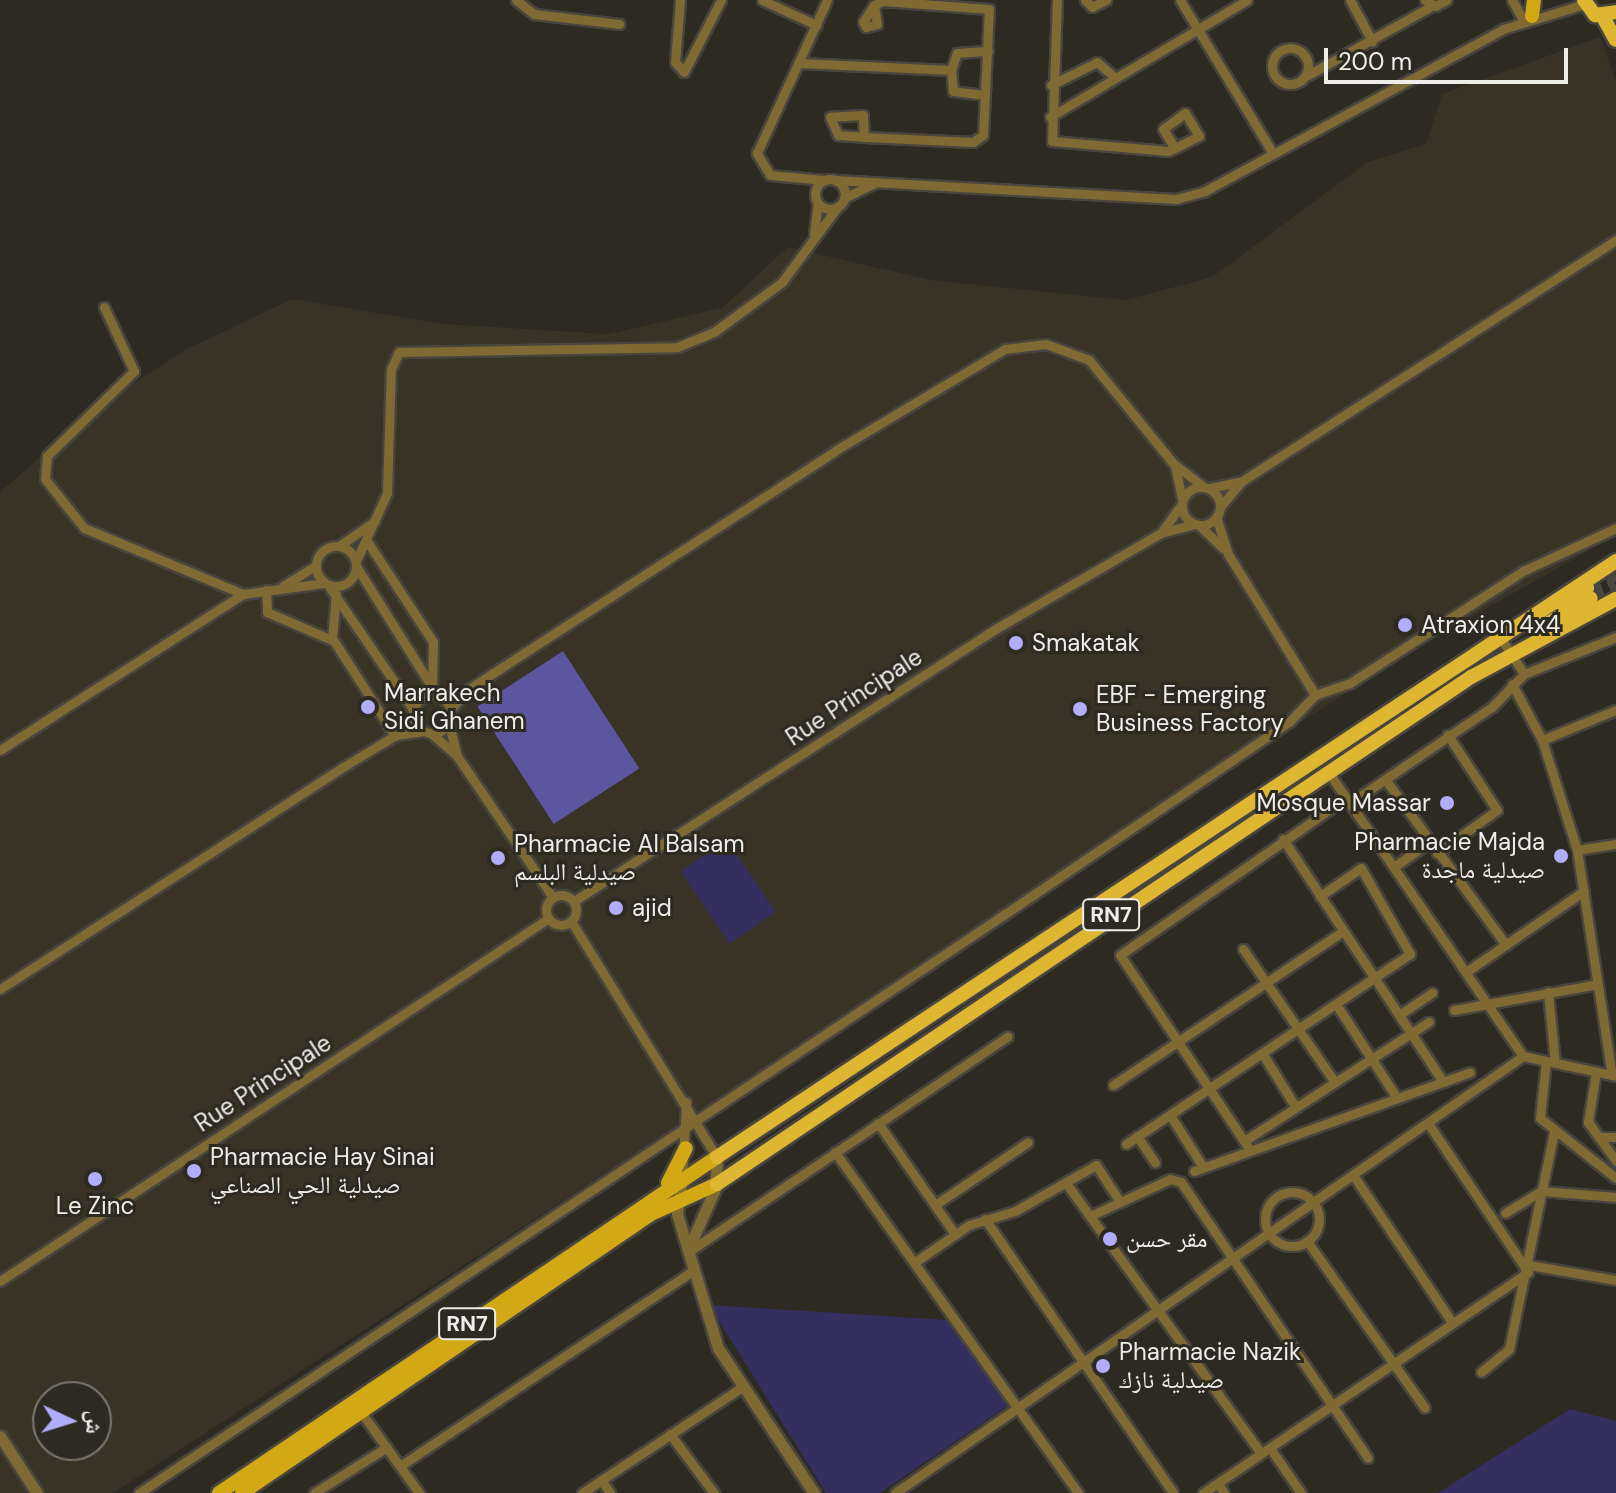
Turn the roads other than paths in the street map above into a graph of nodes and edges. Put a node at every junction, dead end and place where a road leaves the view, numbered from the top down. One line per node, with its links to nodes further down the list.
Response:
1 (516, 0): 20 (street)
2 (680, 0): 3 (street)
3 (721, 0)
4 (762, 0): 21 (street)
5 (827, 0): 21 (street)
6 (1057, 0): 30 (street)
7 (1085, 0): 8 (street)
8 (1106, 0)
9 (1180, 0): 22 (street)
10 (1247, 0): 22 (street)
11 (1350, 0): 24 (street)
12 (1447, 0): 16 (street)
13 (1512, 0): 19 (street)
14 (1534, 0): 19 (main road)
15 (1582, 2): 18 (highway); 19 (street)
16 (1428, 3): 24 (street)
17 (874, 5): 25 (street)
18 (1610, 14): 23 (highway)
19 (1528, 18): 35 (street)
20 (619, 24)
21 (816, 25): 26 (street)
22 (1197, 29): 28 (street); 35 (street)
23 (1616, 40)
24 (1372, 41): 29 (street)
25 (988, 51): 27 (street); 31 (street)
26 (800, 63): 27 (street); 36 (street)
27 (951, 70): 31 (street)
28 (1112, 75): 30 (street); 32 (street)
29 (1308, 75): 29 (street)
30 (1051, 85): 32 (street)
31 (985, 95): 33 (street)
32 (1050, 117): 34 (street)
33 (864, 137)
34 (1175, 148)
35 (1272, 152): 38 (street)
36 (782, 178): 37 (street); 39 (street)
37 (829, 180): 38 (street); 39 (street); 40 (street)
38 (885, 183): 40 (street)
39 (817, 201): 40 (street); 42 (street)
40 (841, 202): 42 (street)
41 (1616, 240): 45 (street)
42 (808, 249): 50 (street)
43 (104, 307): 63 (street)
44 (1173, 463): 46 (street); 47 (street); 72 (street)
45 (1242, 481): 46 (street); 48 (street)
46 (1206, 487): 47 (street); 48 (street)
47 (1182, 502): 51 (street); 53 (street, Rue Principale)
48 (1220, 507): 49 (street)
49 (1216, 517): 51 (street, Rue Principale); 56 (street)
50 (378, 520): 54 (street); 55 (street)
51 (1196, 524): 53 (street, Rue Principale); 56 (street)
52 (1616, 528): 74 (street)
53 (1161, 533): 97 (street, Rue Principale)
54 (367, 541): 58 (street); 73 (street)
55 (339, 546): 58 (street); 59 (street)
56 (1228, 554): 74 (street)
57 (1616, 561): 66 (highway)
58 (356, 564): 60 (street); 73 (street)
59 (315, 566): 60 (street); 61 (street)
60 (326, 584): 61 (street); 64 (street)
61 (281, 587): 62 (street)
62 (266, 590): 63 (street); 68 (street)
63 (243, 594): 83 (street)
64 (336, 594): 68 (street); 77 (street)
65 (1615, 600): 69 (highway)
66 (1500, 637): 69 (street); 69 (highway, RN7); 85 (highway, RN7)
67 (1616, 637): 70 (street)
68 (332, 639): 81 (street)
69 (1510, 653): 70 (street); 85 (highway, RN7)
70 (1524, 674): 71 (street)
71 (1512, 684): 80 (street); 82 (street)
72 (467, 690): 73 (street); 75 (street)
73 (437, 694): 75 (street); 77 (street)
74 (1315, 695): 134 (street)
75 (451, 709): 78 (street)
76 (1616, 710): 82 (street)
77 (413, 712): 79 (street); 81 (street)
78 (449, 724): 79 (street); 84 (street)
79 (428, 732): 81 (street); 84 (street)
80 (1448, 735): 86 (street); 92 (street)
81 (396, 736): 107 (street)
82 (1542, 740): 91 (street)
83 (0, 750)
84 (457, 756): 96 (street)
85 (1325, 766): 87 (street); 147 (highway, RN7); 154 (highway, RN7)
86 (1385, 779): 87 (street); 89 (street)
87 (1348, 801): 88 (street); 93 (street)
88 (1283, 839): 95 (street); 118 (street)
89 (1429, 842): 92 (street); 93 (street)
90 (1616, 844): 91 (street)
91 (1577, 850): 94 (street)
92 (1437, 853): 101 (street)
93 (1394, 867): 103 (street)
94 (1584, 891): 101 (street); 106 (street)
95 (1320, 896): 100 (street); 104 (street)
96 (553, 897): 97 (street); 98 (street)
97 (574, 901): 99 (street)
98 (549, 918): 99 (street); 174 (street, Rue Principale)
99 (571, 921): 131 (street)
100 (1343, 931): 104 (street); 105 (street)
101 (1506, 945): 103 (street)
102 (1243, 949): 105 (street)
103 (1466, 972): 110 (street)
104 (1374, 978): 111 (street); 113 (street)
105 (1266, 982): 115 (street); 118 (street)
106 (1598, 984): 108 (street); 125 (street)
107 (0, 989)
108 (1548, 992): 110 (street); 122 (street)
109 (1432, 993): 113 (street)
110 (1485, 1001): 112 (street); 120 (street)
111 (1336, 1004): 115 (street); 121 (street)
112 (1454, 1010)
113 (1399, 1015): 116 (street)
114 (1429, 1022): 116 (street)
115 (1298, 1029): 119 (street); 126 (street)
116 (1410, 1032): 121 (street); 127 (street)
117 (1008, 1036): 135 (street)
118 (1178, 1042): 128 (street); 129 (street)
119 (1262, 1053): 129 (street); 132 (street)
120 (1523, 1056): 122 (street); 136 (street)
121 (1370, 1057): 126 (street); 130 (street)
122 (1550, 1062): 124 (street); 138 (street)
123 (1470, 1072): 127 (street)
124 (1596, 1072): 125 (street); 140 (street)
125 (1614, 1075)
126 (1334, 1081): 132 (street)
127 (1443, 1082): 130 (street)
128 (1113, 1085)
129 (1209, 1089): 133 (street); 144 (street)
130 (1397, 1098): 144 (street)
131 (686, 1102): 134 (street); 137 (street)
132 (1295, 1106): 144 (street)
133 (1170, 1115): 139 (street); 144 (street)
134 (697, 1118): 137 (street); 147 (street)
135 (878, 1123): 146 (street); 161 (street)
136 (1428, 1123): 150 (street); 171 (street)
137 (683, 1128): 145 (street); 194 (street)
138 (1554, 1131): 152 (street); 156 (street)
139 (1137, 1136): 143 (street); 149 (street)
140 (1600, 1137): 141 (street); 148 (street)
141 (1616, 1137)
142 (1028, 1142): 161 (street)
143 (1126, 1144)
144 (1247, 1146)
145 (686, 1148): 151 (street); 155 (main road)
146 (835, 1152): 168 (street); 170 (street)
147 (717, 1157): 151 (main road, RN7); 154 (street)
148 (1616, 1161)
149 (1155, 1163)
150 (1353, 1175): 160 (street); 176 (street)
151 (682, 1177): 155 (main road, RN7); 158 (street)
152 (1616, 1178)
153 (1066, 1183): 159 (street); 163 (street); 164 (street)
154 (717, 1184): 158 (main road, RN7); 168 (street)
155 (661, 1191): 195 (main road, RN7)
156 (1541, 1191): 157 (street); 162 (street); 171 (street)
157 (1616, 1197)
158 (676, 1202): 168 (street); 184 (main road, RN7)
159 (1120, 1202): 163 (street); 169 (street)
160 (1313, 1202): 165 (street); 165 (street); 167 (street)
161 (935, 1205): 166 (street)
162 (1505, 1213)
163 (1090, 1216): 175 (street)
164 (985, 1219): 166 (street); 178 (street)
165 (1269, 1233): 167 (street); 169 (street)
166 (955, 1234): 170 (street)
167 (1307, 1241): 177 (street)
168 (690, 1248): 172 (street)
169 (1232, 1259): 175 (street); 181 (street)
170 (918, 1260): 182 (street)
171 (1528, 1269): 173 (street); 176 (street); 179 (street)
172 (694, 1270): 180 (street); 190 (street)
173 (1616, 1280)
174 (0, 1281)
175 (1158, 1310): 178 (street); 188 (street)
176 (1451, 1321): 177 (street)
177 (1394, 1361): 181 (street); 183 (street)
178 (1083, 1363): 182 (street); 205 (street)
179 (1481, 1372)
180 (742, 1387): 185 (street); 202 (street)
181 (1332, 1403): 188 (street); 189 (street)
182 (1020, 1406): 203 (street); 204 (street)
183 (1425, 1408)
184 (361, 1412): 187 (street); 196 (main road, RN7)
185 (670, 1434): 191 (street); 201 (street)
186 (0, 1436): 193 (street)
187 (387, 1447): 190 (street); 197 (street)
188 (1265, 1450): 192 (street); 208 (street)
189 (1368, 1458)
190 (400, 1466): 198 (street)
191 (601, 1480): 199 (street); 200 (street)
192 (1218, 1483): 206 (street); 207 (street)
193 (37, 1493)
194 (139, 1493)
195 (219, 1493)
196 (242, 1493)
197 (314, 1493)
198 (419, 1493)
199 (582, 1493)
200 (610, 1493)
201 (714, 1493)
202 (814, 1493)
203 (895, 1493)
204 (1078, 1493)
205 (1173, 1493)
206 (1203, 1493)
207 (1224, 1493)
208 (1301, 1493)

